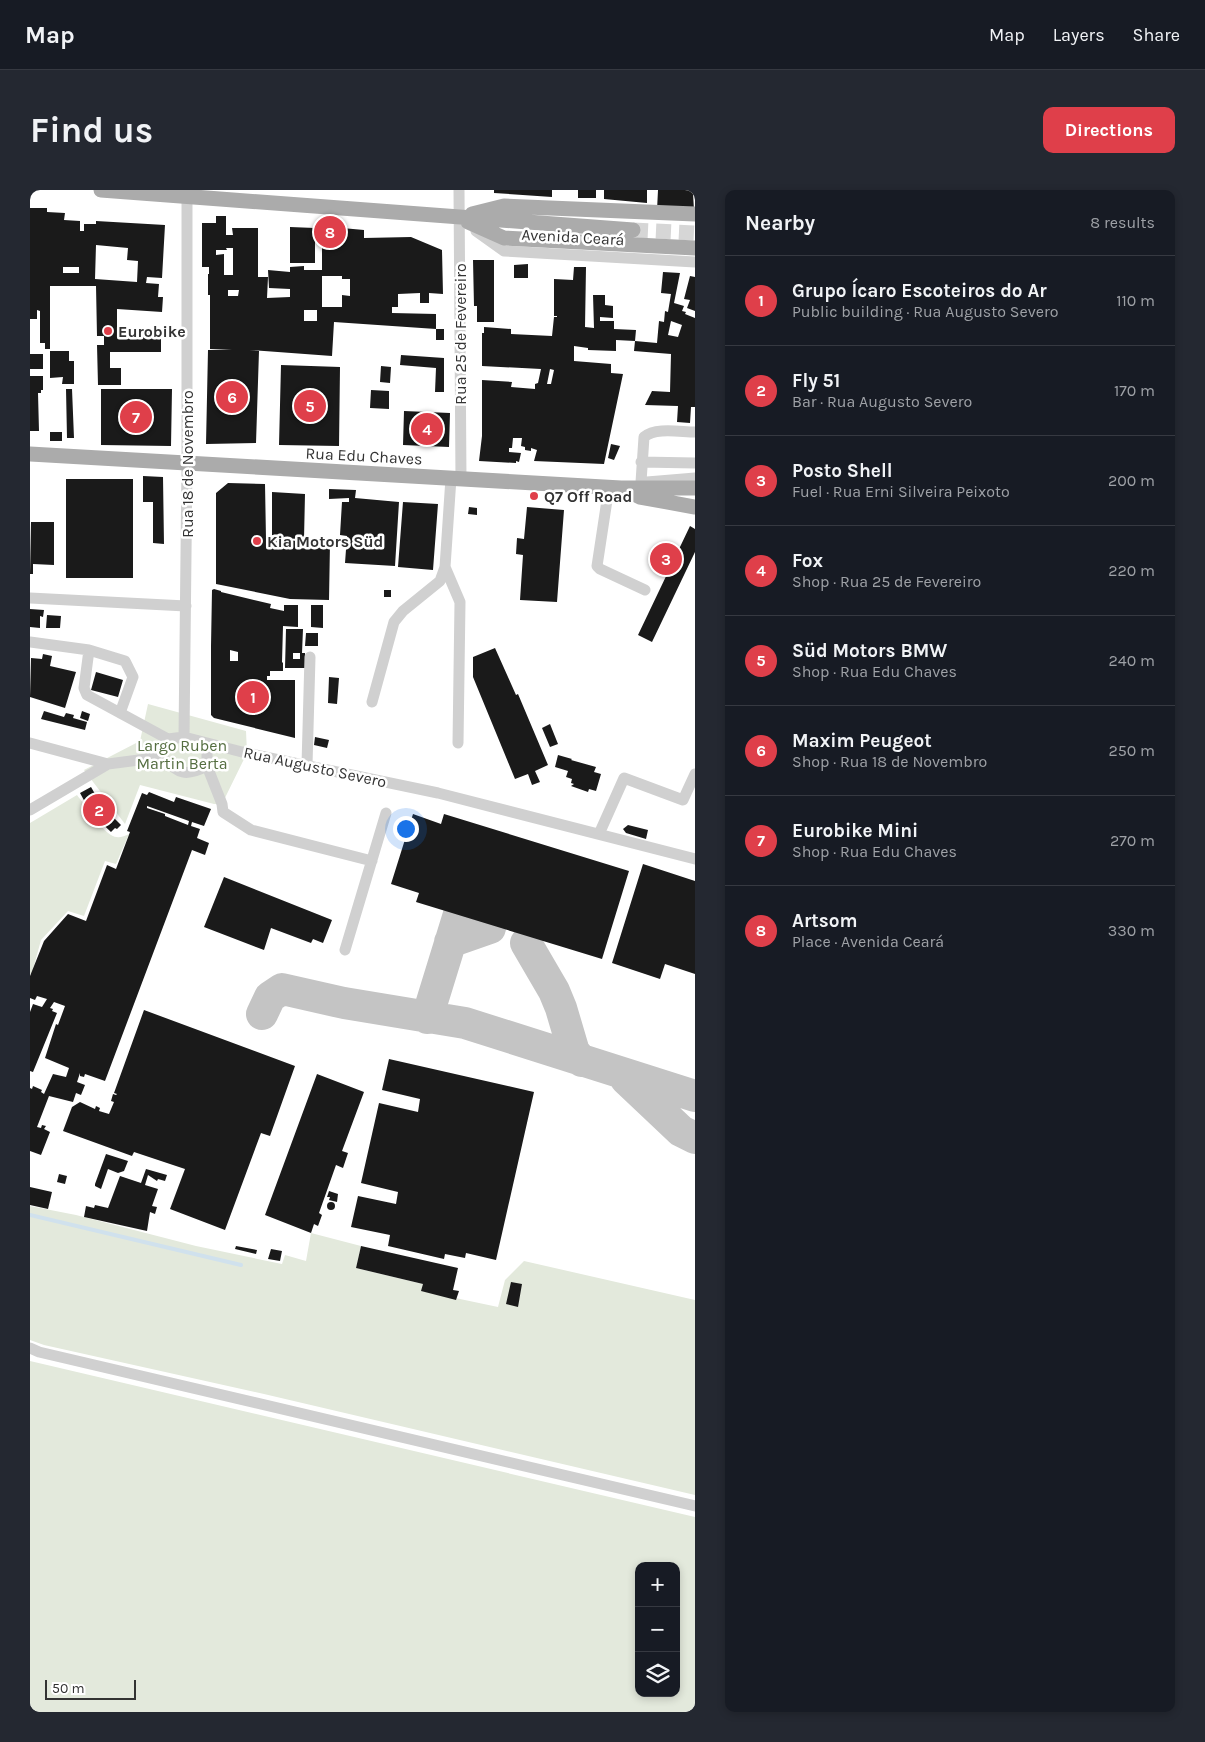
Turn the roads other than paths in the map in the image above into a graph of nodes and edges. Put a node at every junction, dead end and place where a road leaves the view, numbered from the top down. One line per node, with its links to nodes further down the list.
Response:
1 (101, 190): 3 (main road, Avenida Ceará)
2 (459, 190): 5 (street, Rua 25 de Fevereiro)
3 (187, 193): 5 (main road, Avenida Ceará); 12 (street, Rua 18 de Novembro)
4 (695, 214): 5 (main road, Avenida Ceará)
5 (460, 218): 6 (main road, Avenida Ceará); 7 (main road); 8 (street, Avenida Ceará); 14 (street, Rua 25 de Fevereiro)
6 (633, 230)
7 (695, 248)
8 (695, 262)
9 (695, 432): 11 (street)
10 (30, 454): 12 (main road, Rua Edu Chaves)
11 (641, 462): 13 (street); 16 (street)
12 (187, 463): 14 (main road, Rua Edu Chaves); 22 (street, Rua 18 de Novembro)
13 (695, 463)
14 (456, 478): 16 (main road, Rua Edu Chaves); 19 (street, Rua 25 de Fevereiro)
15 (695, 478): 16 (street, Rua Edu Chaves)
16 (625, 486): 17 (main road); 18 (main road); 20 (street)
17 (695, 488)
18 (695, 507)
19 (445, 567): 26 (street); 30 (street)
20 (644, 590)
21 (30, 598): 22 (street)
22 (186, 606): 28 (street, Rua 18 de Novembro)
23 (30, 642): 24 (street)
24 (89, 650): 27 (street); 27 (street)
25 (310, 657): 35 (street)
26 (372, 702)
27 (120, 713): 29 (street)
28 (184, 737): 29 (street, Rua Augusto Severo); 32 (street, Rua Augusto Severo)
29 (168, 739): 33 (street)
30 (458, 742)
31 (30, 743): 34 (street)
32 (207, 743): 35 (street, Rua Augusto Severo); 36 (street)
33 (162, 757): 34 (street); 36 (street)
34 (108, 764): 38 (street)
35 (307, 765): 40 (street, Rua Augusto Severo)
36 (207, 766): 42 (street)
37 (695, 774): 40 (street)
38 (30, 810)
39 (386, 813): 42 (street)
40 (599, 834): 41 (street, Rua Augusto Severo)
41 (695, 859)
42 (372, 861): 43 (street)
43 (346, 950)
44 (30, 1348): 45 (street)
45 (695, 1506)

